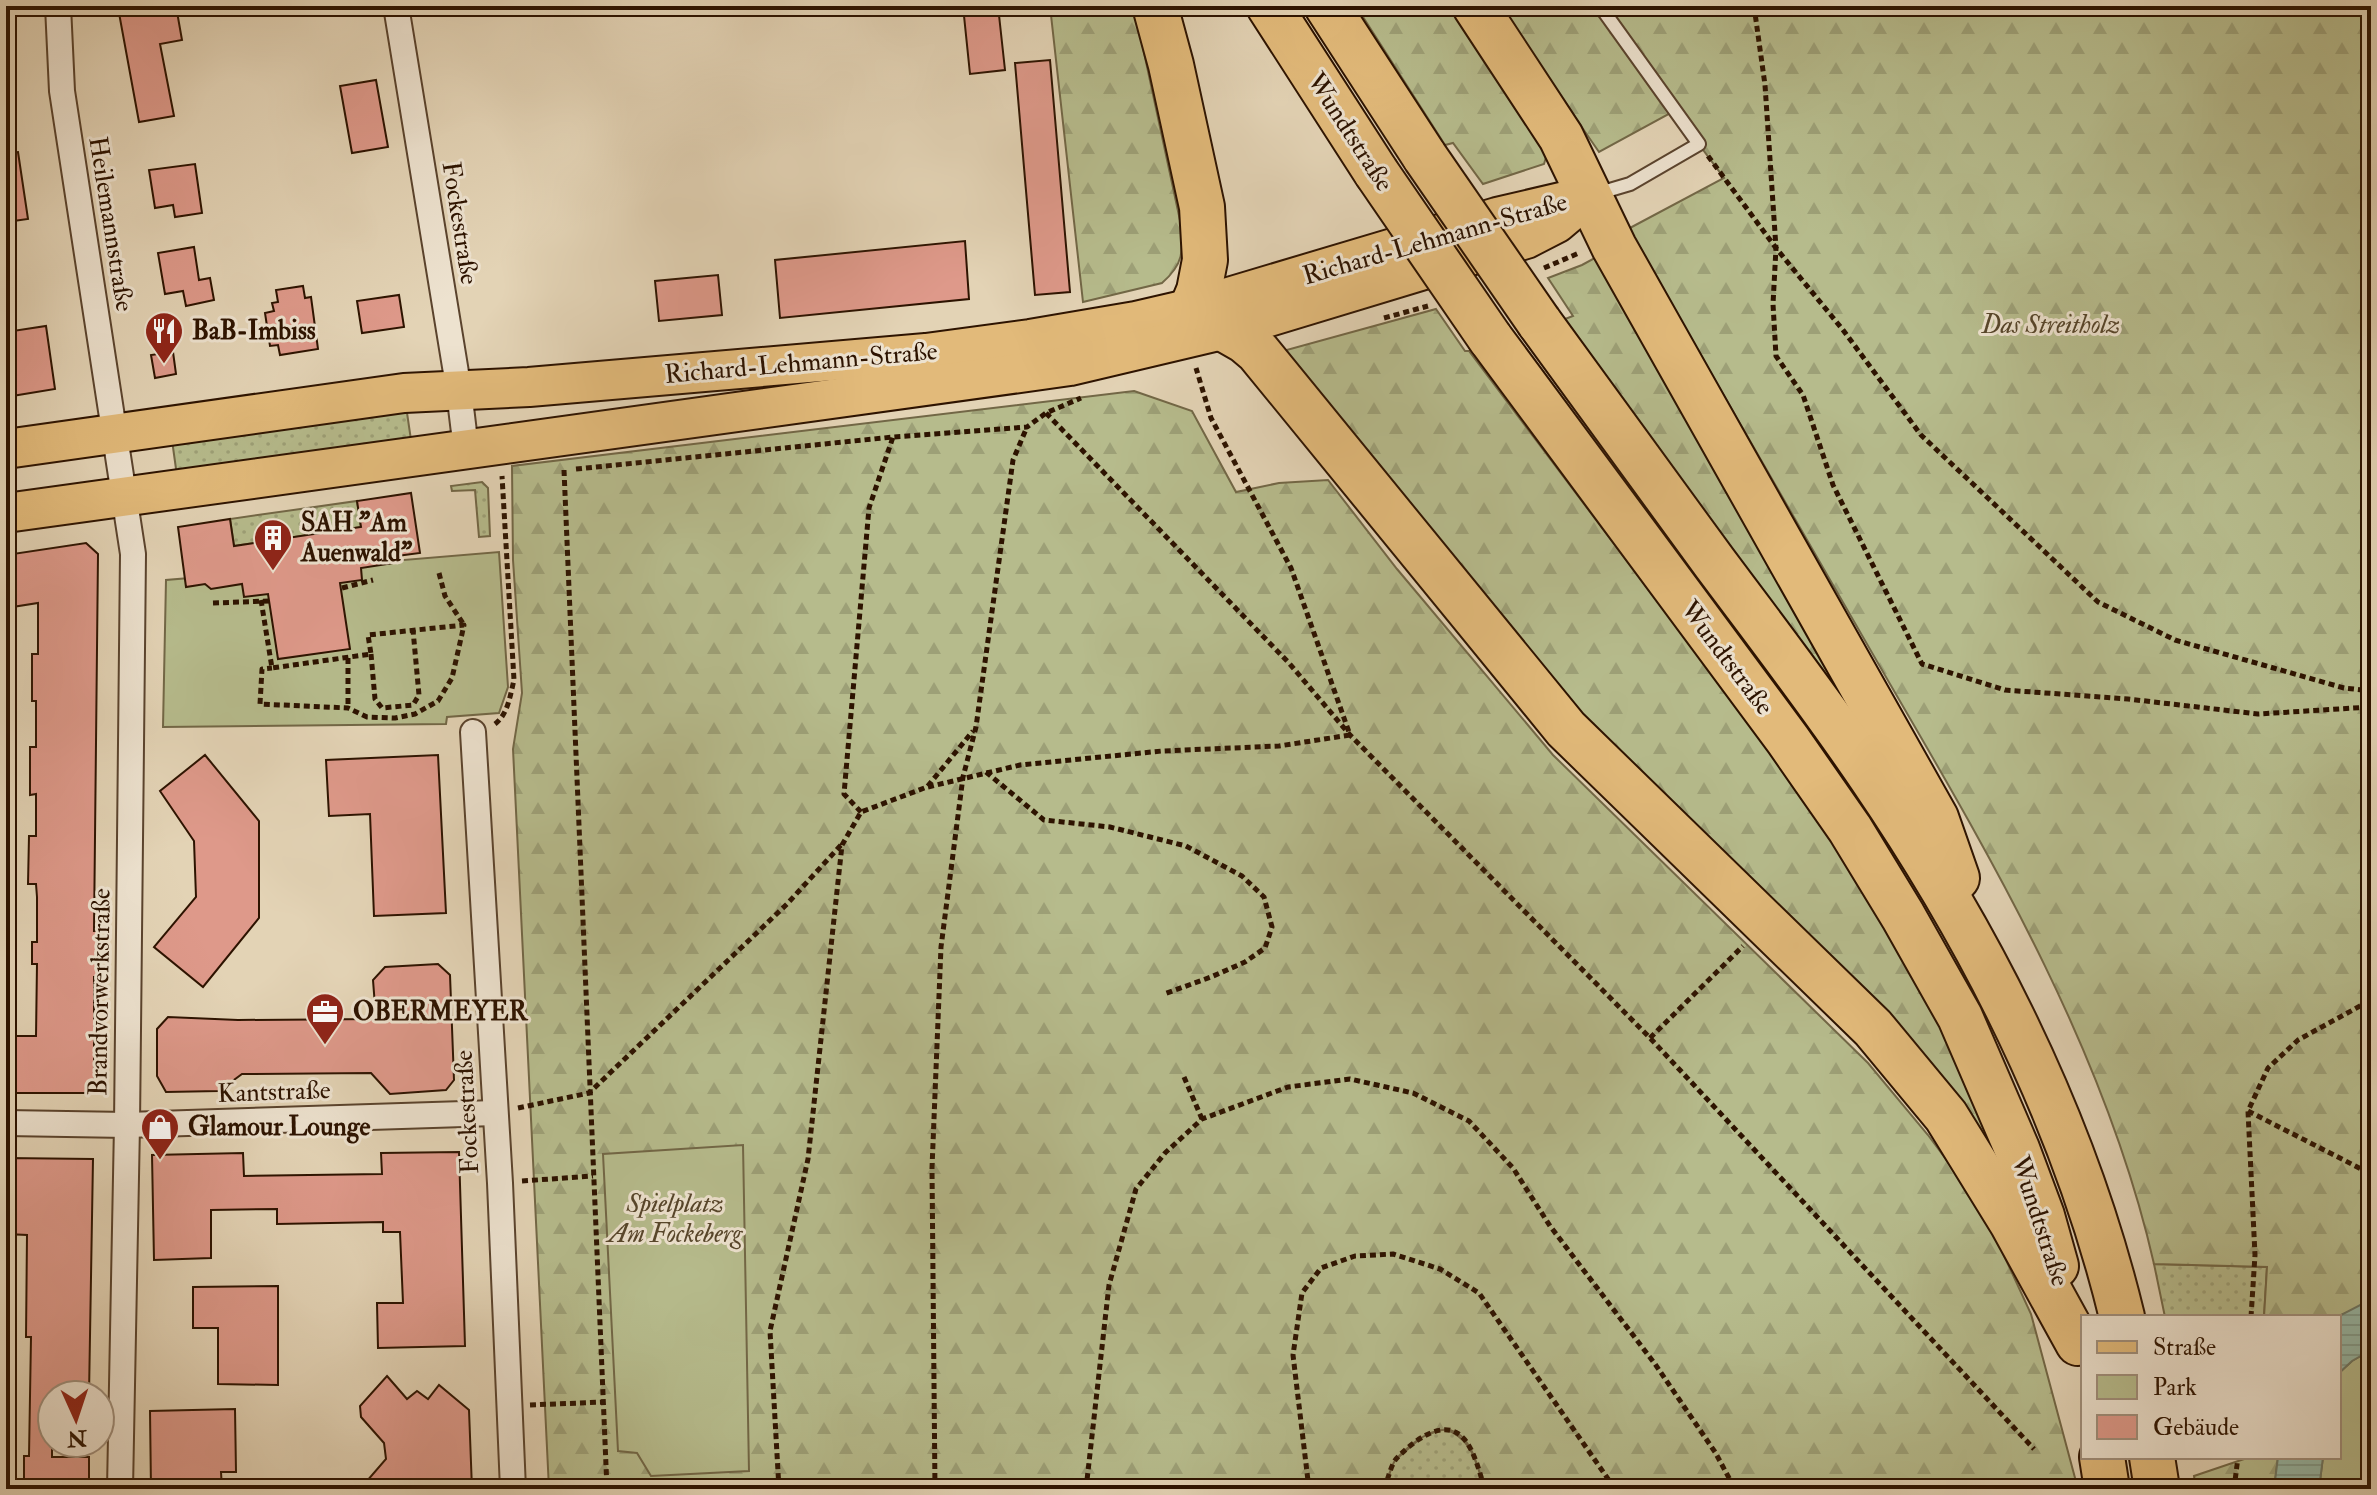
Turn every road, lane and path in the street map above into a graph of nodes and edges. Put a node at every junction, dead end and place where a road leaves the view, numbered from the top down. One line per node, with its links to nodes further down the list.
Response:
1 (58, 6): 20 (street, Heilemannstraße)
2 (396, 6): 16 (street, Fockestraße)
3 (470, 6): 4 (path)
4 (525, 6)
5 (1155, 6): 14 (highway)
6 (1269, 6): 68 (highway, Wundtstraße, bridge)
7 (1327, 6): 52 (highway, Wundtstraße, bridge)
8 (1475, 6): 12 (highway)
9 (1600, 6): 11 (lane)
10 (1754, 6): 13 (path)
11 (1699, 144): 12 (lane); 13 (path)
12 (1589, 196): 14 (main road, Richard-Lehmann-Straße); 52 (highway)
13 (1776, 248): 40 (path); 41 (path)
14 (1208, 318): 16 (main road, Richard-Lehmann-Straße); 23 (main road, Richard-Lehmann-Straße); 51 (highway)
15 (1196, 368): 45 (path)
16 (459, 391): 20 (main road, Richard-Lehmann-Straße); 23 (street, Fockestraße)
17 (1094, 393): 18 (path)
18 (1046, 413): 19 (path); 45 (path)
19 (1027, 427): 21 (path); 43 (path)
20 (115, 433): 22 (main road, Richard-Lehmann-Straße); 27 (street, Heilemannstraße)
21 (893, 437): 26 (path); 49 (path)
22 (6, 449)
23 (466, 449): 27 (main road, Richard-Lehmann-Straße)
24 (502, 467): 44 (path)
25 (550, 467): 26 (path)
26 (564, 470): 57 (path)
27 (123, 497): 28 (main road, Richard-Lehmann-Straße); 62 (street, Brandvorwerkstraße)
28 (6, 513)
29 (439, 573): 35 (path)
30 (373, 580): 31 (path)
31 (342, 588)
32 (261, 600): 33 (path); 34 (path); 39 (path)
33 (269, 601)
34 (213, 603)
35 (464, 625): 36 (path); 42 (path)
36 (413, 630): 37 (path); 37 (path)
37 (371, 654): 38 (path)
38 (348, 658): 39 (path); 42 (path)
39 (272, 668): 42 (path)
40 (2371, 691)
41 (2371, 707)
42 (348, 708)
43 (976, 727): 47 (path); 48 (path)
44 (473, 732): 59 (street, Fockestraße)
45 (1350, 735): 46 (path); 55 (path)
46 (986, 772): 47 (path); 53 (path)
47 (963, 777): 48 (path); 79 (path)
48 (927, 787): 49 (path)
49 (861, 812): 50 (path)
50 (842, 845): 57 (path); 78 (path)
51 (1765, 925): 55 (path); 68 (highway)
52 (1992, 978): 66 (highway, Wundtstraße)
53 (1164, 994)
54 (2371, 1000): 58 (path)
55 (1650, 1038): 71 (path)
56 (1184, 1077): 60 (path)
57 (589, 1093): 59 (path); 64 (path)
58 (2248, 1111): 63 (path); 67 (path)
59 (495, 1113): 62 (street, Kantstraße); 65 (street, Fockestraße)
60 (1202, 1119): 80 (path); 85 (path)
61 (6, 1123): 62 (street, Kantstraße)
62 (127, 1125): 75 (street, Brandvorwerkstraße)
63 (2371, 1174)
64 (593, 1176): 65 (path); 69 (path)
65 (500, 1183): 70 (street, Fockestraße)
66 (2121, 1315)
67 (2251, 1315)
68 (2081, 1354)
69 (605, 1402): 70 (path); 77 (path)
70 (510, 1406): 76 (street, Fockestraße)
71 (2034, 1449)
72 (2102, 1459): 86 (highway)
73 (2152, 1459): 87 (highway)
74 (2238, 1459): 88 (path)
75 (120, 1489)
76 (513, 1489)
77 (607, 1489)
78 (779, 1489)
79 (935, 1489)
80 (1086, 1489)
81 (1309, 1489): 84 (path)
82 (1384, 1489): 83 (path)
83 (1485, 1489)
84 (1615, 1489)
85 (1735, 1489)
86 (2107, 1489)
87 (2157, 1489)
88 (2234, 1489)

